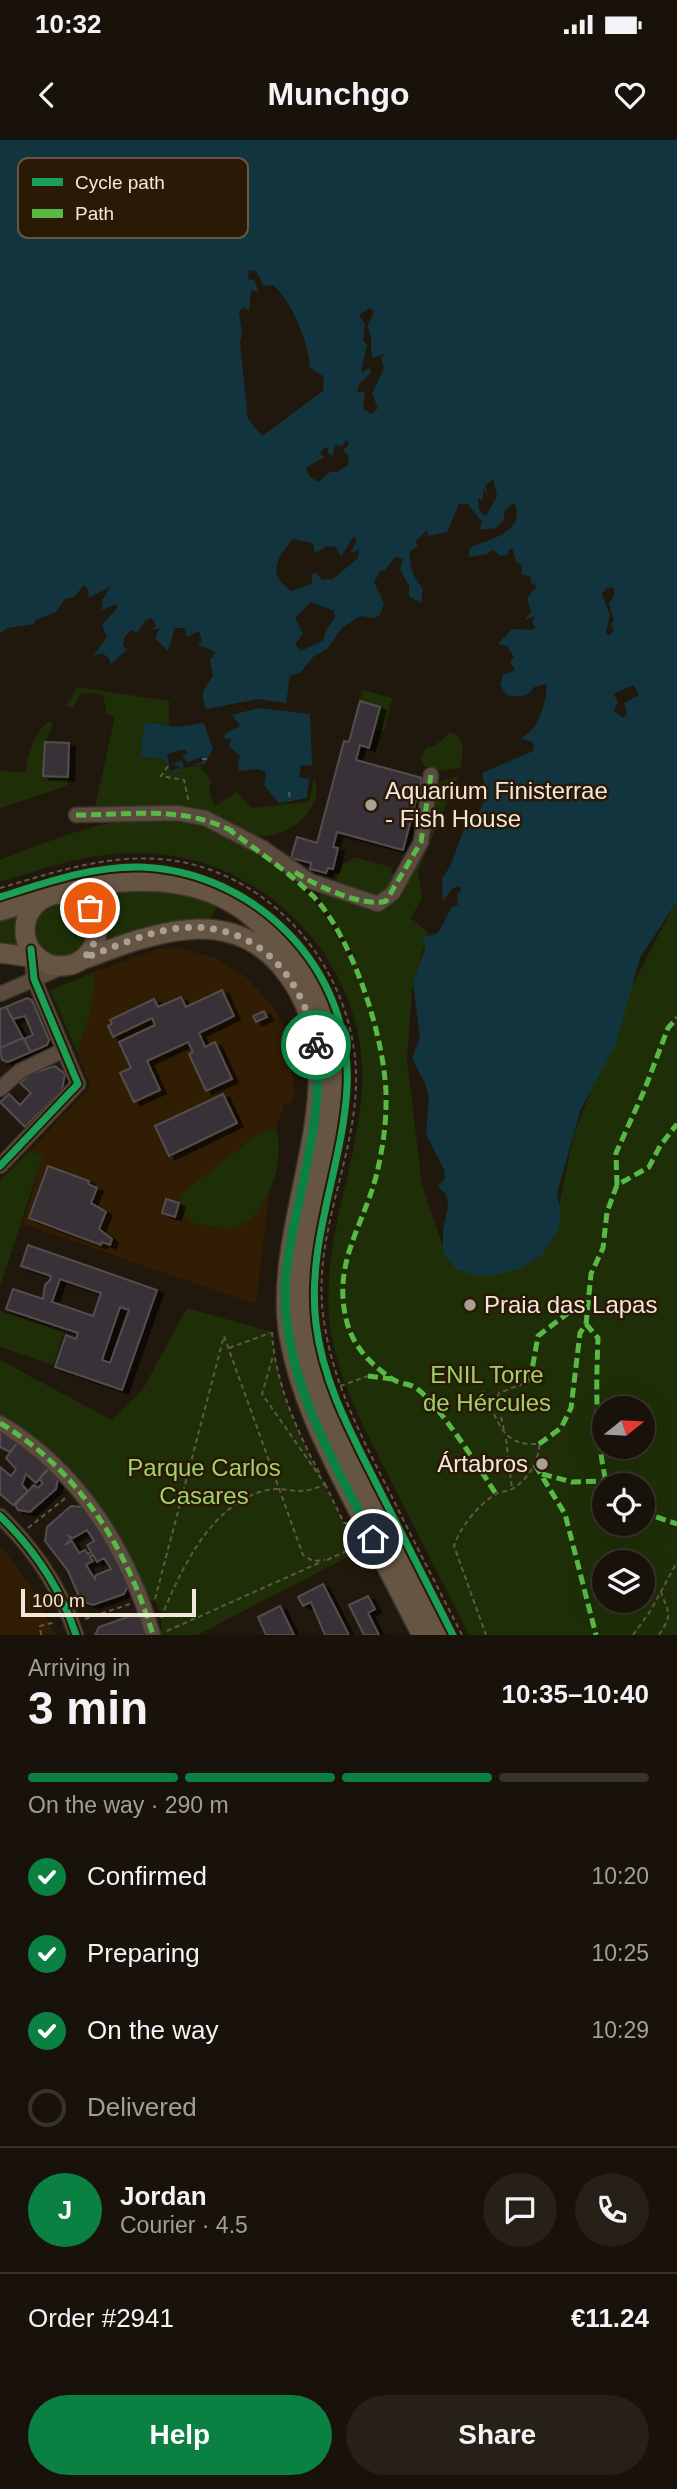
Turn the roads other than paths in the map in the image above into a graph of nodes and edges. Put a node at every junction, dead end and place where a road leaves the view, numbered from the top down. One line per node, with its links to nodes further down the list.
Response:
1 (431, 775): 2 (street)
2 (76, 815)
3 (55, 895): 4 (main road); 6 (main road); 7 (main road); 18 (main road)
4 (0, 911)
5 (0, 953): 6 (main road)
6 (33, 955): 7 (main road); 8 (street)
7 (75, 962): 8 (street); 17 (main road)
8 (34, 979): 9 (street); 10 (street)
9 (0, 994)
10 (64, 1049): 11 (street); 12 (street)
11 (1, 1085)
12 (1, 1163)
13 (0, 1423): 16 (street)
14 (0, 1516): 15 (street)
15 (74, 1629)
16 (157, 1631)
17 (422, 1635)
18 (439, 1635)

